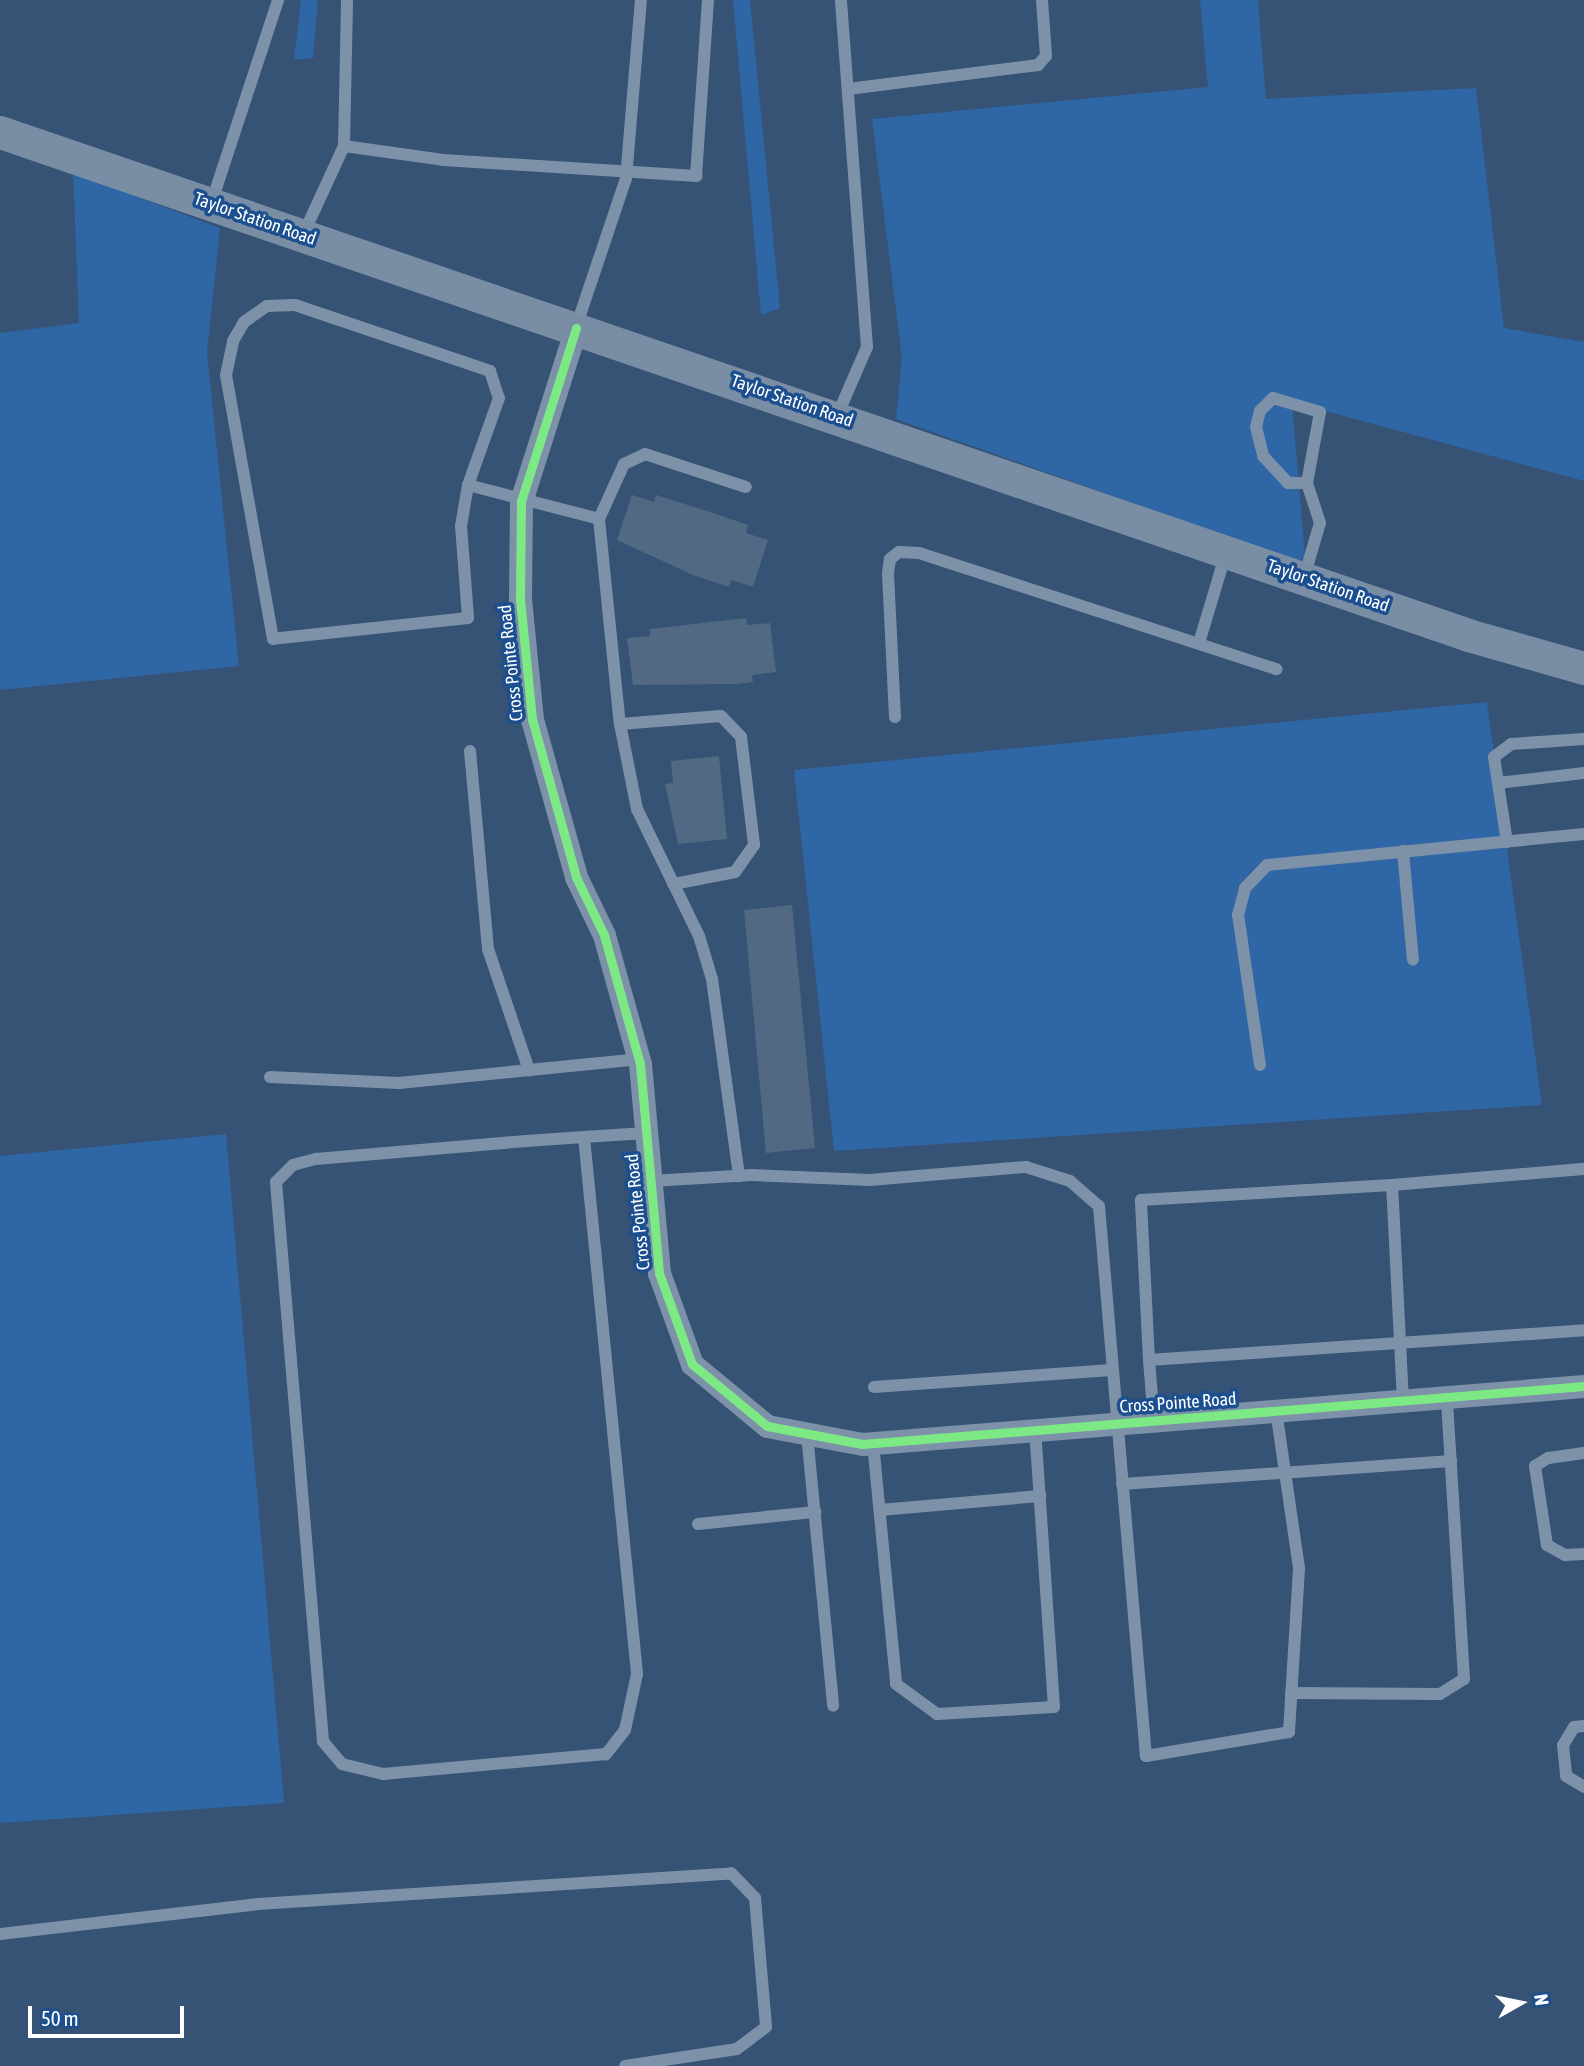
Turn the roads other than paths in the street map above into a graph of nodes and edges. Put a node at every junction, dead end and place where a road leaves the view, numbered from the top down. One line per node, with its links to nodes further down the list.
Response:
1 (278, 0): 11 (lane)
2 (347, 0): 9 (lane)
3 (641, 0): 10 (lane)
4 (708, 0): 10 (lane)
5 (841, 0): 7 (lane)
6 (1042, 0): 7 (lane)
7 (848, 89): 14 (lane)
8 (0, 132): 11 (main road, Taylor Station Road)
9 (344, 146): 10 (lane); 12 (lane)
10 (627, 173): 13 (lane)
11 (211, 204): 12 (main road, Taylor Station Road)
12 (303, 236): 13 (main road, Taylor Station Road)
13 (576, 328): 14 (main road, Taylor Station Road); 18 (street, Cross Pointe Road)
14 (837, 417): 20 (main road, Taylor Station Road)
15 (1307, 483): 15 (lane); 21 (lane)
16 (468, 485): 16 (lane); 18 (lane)
17 (746, 486): 19 (lane)
18 (522, 501): 19 (lane); 36 (street, Cross Pointe Road)
19 (599, 519): 26 (lane)
20 (1227, 551): 21 (main road, Taylor Station Road); 22 (lane)
21 (1304, 577): 23 (main road, Taylor Station Road)
22 (1199, 643): 24 (lane); 25 (lane)
23 (1584, 668)
24 (1278, 669)
25 (895, 716)
26 (620, 724): 34 (lane); 34 (lane)
27 (1584, 739): 30 (lane)
28 (470, 751): 38 (lane)
29 (1584, 773): 30 (lane)
30 (1498, 783): 32 (lane)
31 (1584, 834): 32 (lane)
32 (1507, 842): 33 (lane)
33 (1403, 851): 35 (lane); 37 (lane)
34 (673, 884): 43 (lane)
35 (1413, 960)
36 (639, 1059): 38 (lane); 40 (street, Cross Pointe Road)
37 (1260, 1065)
38 (529, 1070): 39 (lane)
39 (270, 1077)
40 (646, 1133): 41 (lane); 44 (street, Cross Pointe Road)
41 (584, 1137): 41 (lane)
42 (1584, 1169): 45 (lane)
43 (739, 1176): 44 (lane); 49 (lane)
44 (651, 1181): 58 (street, Cross Pointe Road)
45 (1392, 1185): 47 (lane); 48 (lane)
46 (1584, 1330): 47 (lane)
47 (1400, 1346): 48 (lane); 53 (lane)
48 (1149, 1360): 55 (lane)
49 (1111, 1370): 51 (lane); 56 (lane)
50 (1584, 1386): 52 (street, Cross Pointe Road)
51 (874, 1387)
52 (1447, 1398): 53 (street, Cross Pointe Road); 61 (lane)
53 (1403, 1401): 54 (street, Cross Pointe Road)
54 (1276, 1411): 55 (street, Cross Pointe Road); 62 (lane)
55 (1154, 1421): 56 (street, Cross Pointe Road)
56 (1115, 1423): 57 (street, Cross Pointe Road); 63 (lane)
57 (1035, 1430): 59 (street, Cross Pointe Road); 64 (lane)
58 (807, 1434): 59 (street, Cross Pointe Road); 66 (lane)
59 (873, 1443): 65 (lane)
60 (1584, 1453): 68 (lane)
61 (1451, 1461): 62 (lane); 69 (lane)
62 (1286, 1475): 63 (lane); 69 (lane)
63 (1122, 1484): 69 (lane)
64 (1040, 1496): 65 (lane); 65 (lane)
65 (880, 1510)
66 (814, 1512): 67 (lane); 70 (lane)
67 (698, 1524)
68 (1584, 1554)
69 (1292, 1693)
70 (833, 1706)
71 (1584, 1726): 72 (lane)
72 (1584, 1787)
73 (0, 1934): 74 (lane)
74 (625, 2066)

